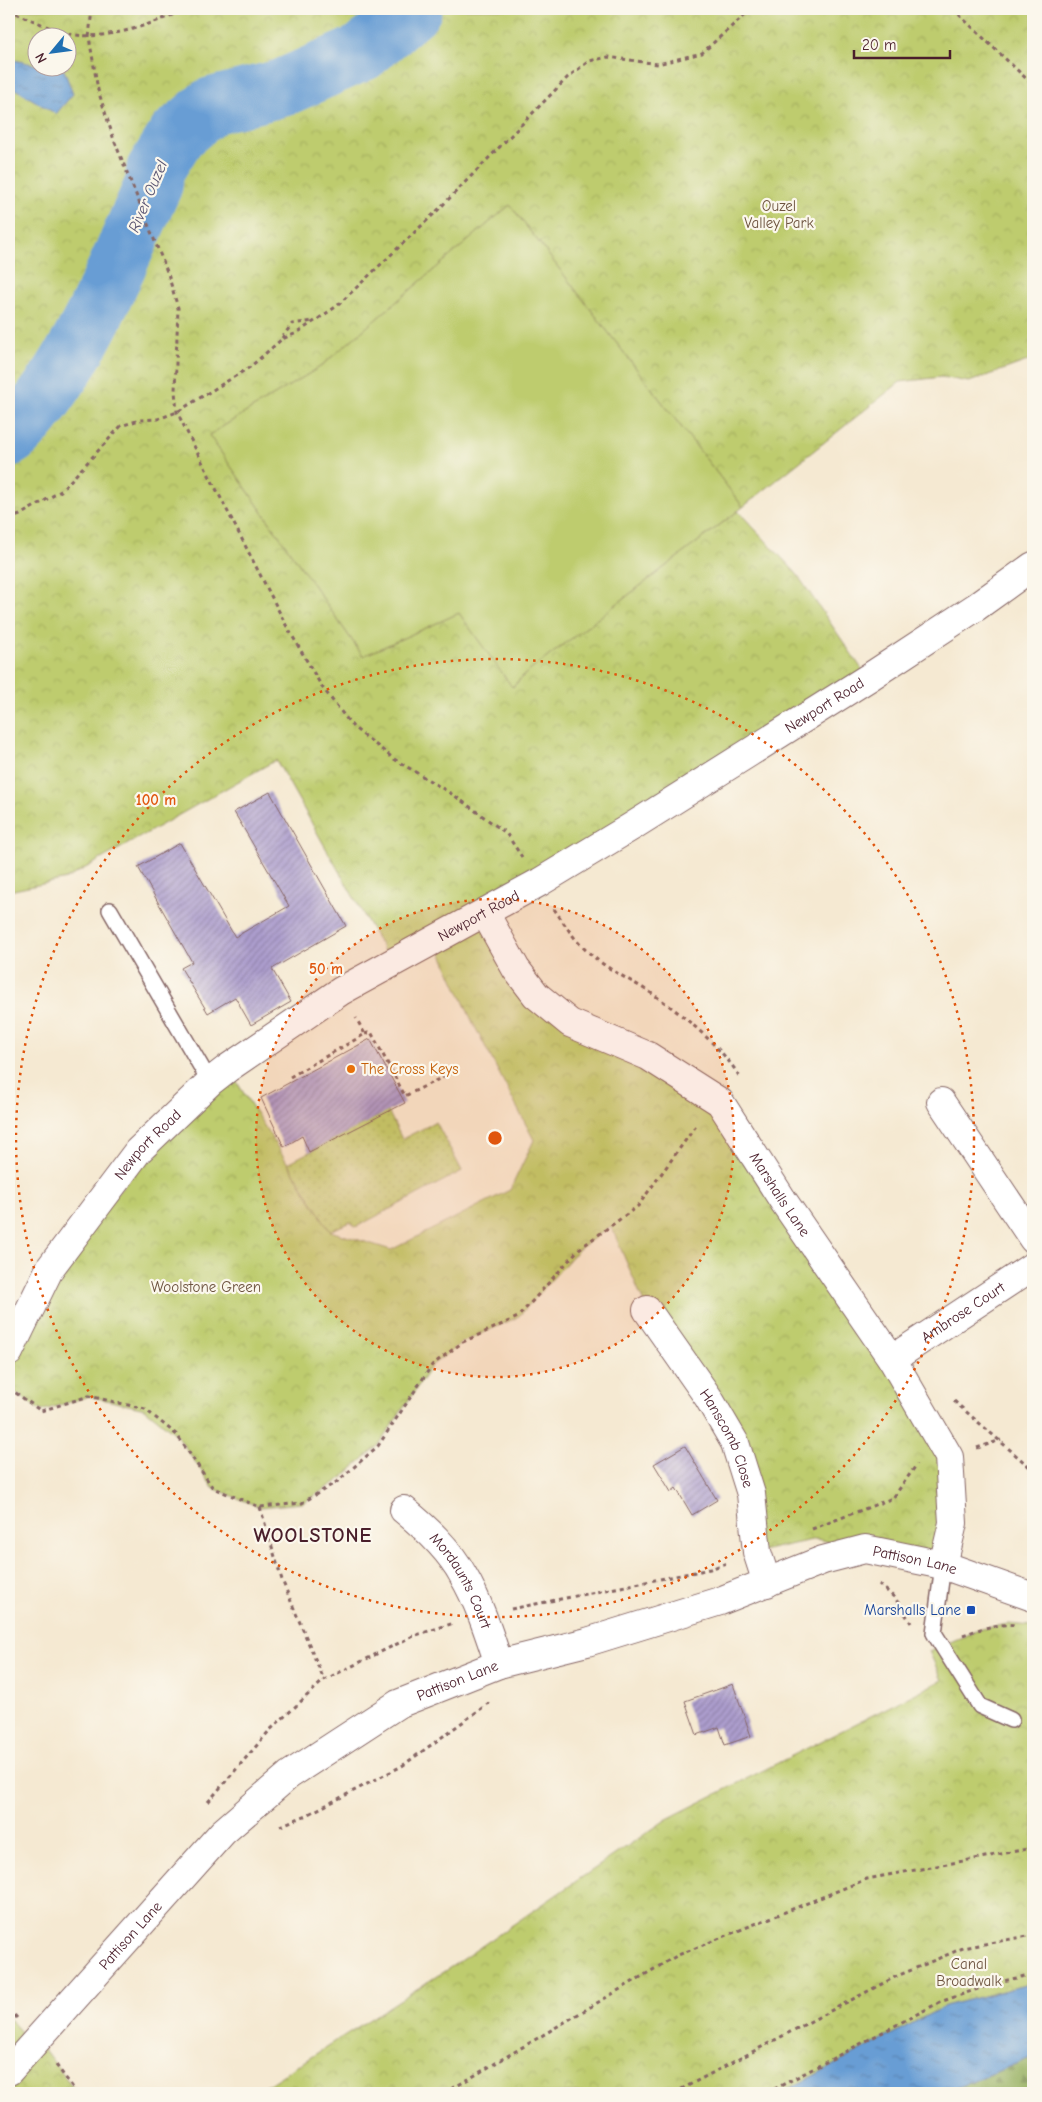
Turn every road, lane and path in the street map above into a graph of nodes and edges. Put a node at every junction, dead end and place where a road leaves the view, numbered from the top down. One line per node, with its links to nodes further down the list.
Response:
1 (92, 9): 6 (path)
2 (185, 9): 6 (path)
3 (752, 9): 9 (path)
4 (953, 9): 7 (path)
5 (9, 10): 6 (path)
6 (89, 37): 8 (path)
7 (1033, 85)
8 (168, 274)
9 (316, 321): 10 (path); 10 (path)
10 (282, 339): 11 (path)
11 (9, 519)
12 (1033, 566): 14 (street, Newport Road)
13 (110, 910): 19 (lane)
14 (485, 913): 15 (street, Newport Road); 20 (street, Marshalls Lane)
15 (341, 991): 16 (path); 19 (street, Newport Road)
16 (365, 1034): 17 (path); 18 (path)
17 (450, 1073)
18 (290, 1077)
19 (210, 1082): 25 (street, Newport Road)
20 (720, 1102): 26 (street, Marshalls Lane); 28 (path)
21 (941, 1102): 22 (street)
22 (1033, 1239)
23 (1033, 1266): 26 (street, Ambrose Court)
24 (647, 1310): 32 (street, Hanscomb Close)
25 (9, 1352)
26 (892, 1359): 30 (street, Marshalls Lane)
27 (9, 1388): 28 (path)
28 (260, 1507): 37 (path)
29 (404, 1510): 36 (street, Mordaunts Court)
30 (944, 1565): 32 (street, Pattison Lane); 33 (street, Pattison Lane); 35 (lane)
31 (872, 1579): 35 (path)
32 (767, 1583): 36 (street, Pattison Lane)
33 (1033, 1597)
34 (1025, 1626): 35 (path)
35 (941, 1644): 39 (lane)
36 (499, 1664): 44 (street, Pattison Lane)
37 (324, 1680)
38 (489, 1702): 40 (path)
39 (1011, 1720)
40 (274, 1831)
41 (1033, 1848): 47 (path)
42 (1033, 1935): 48 (path)
43 (1033, 1974): 49 (path)
44 (37, 2040): 45 (street, Pattison Lane); 46 (path)
45 (9, 2071)
46 (77, 2093)
47 (445, 2093)
48 (674, 2093)
49 (767, 2093)

